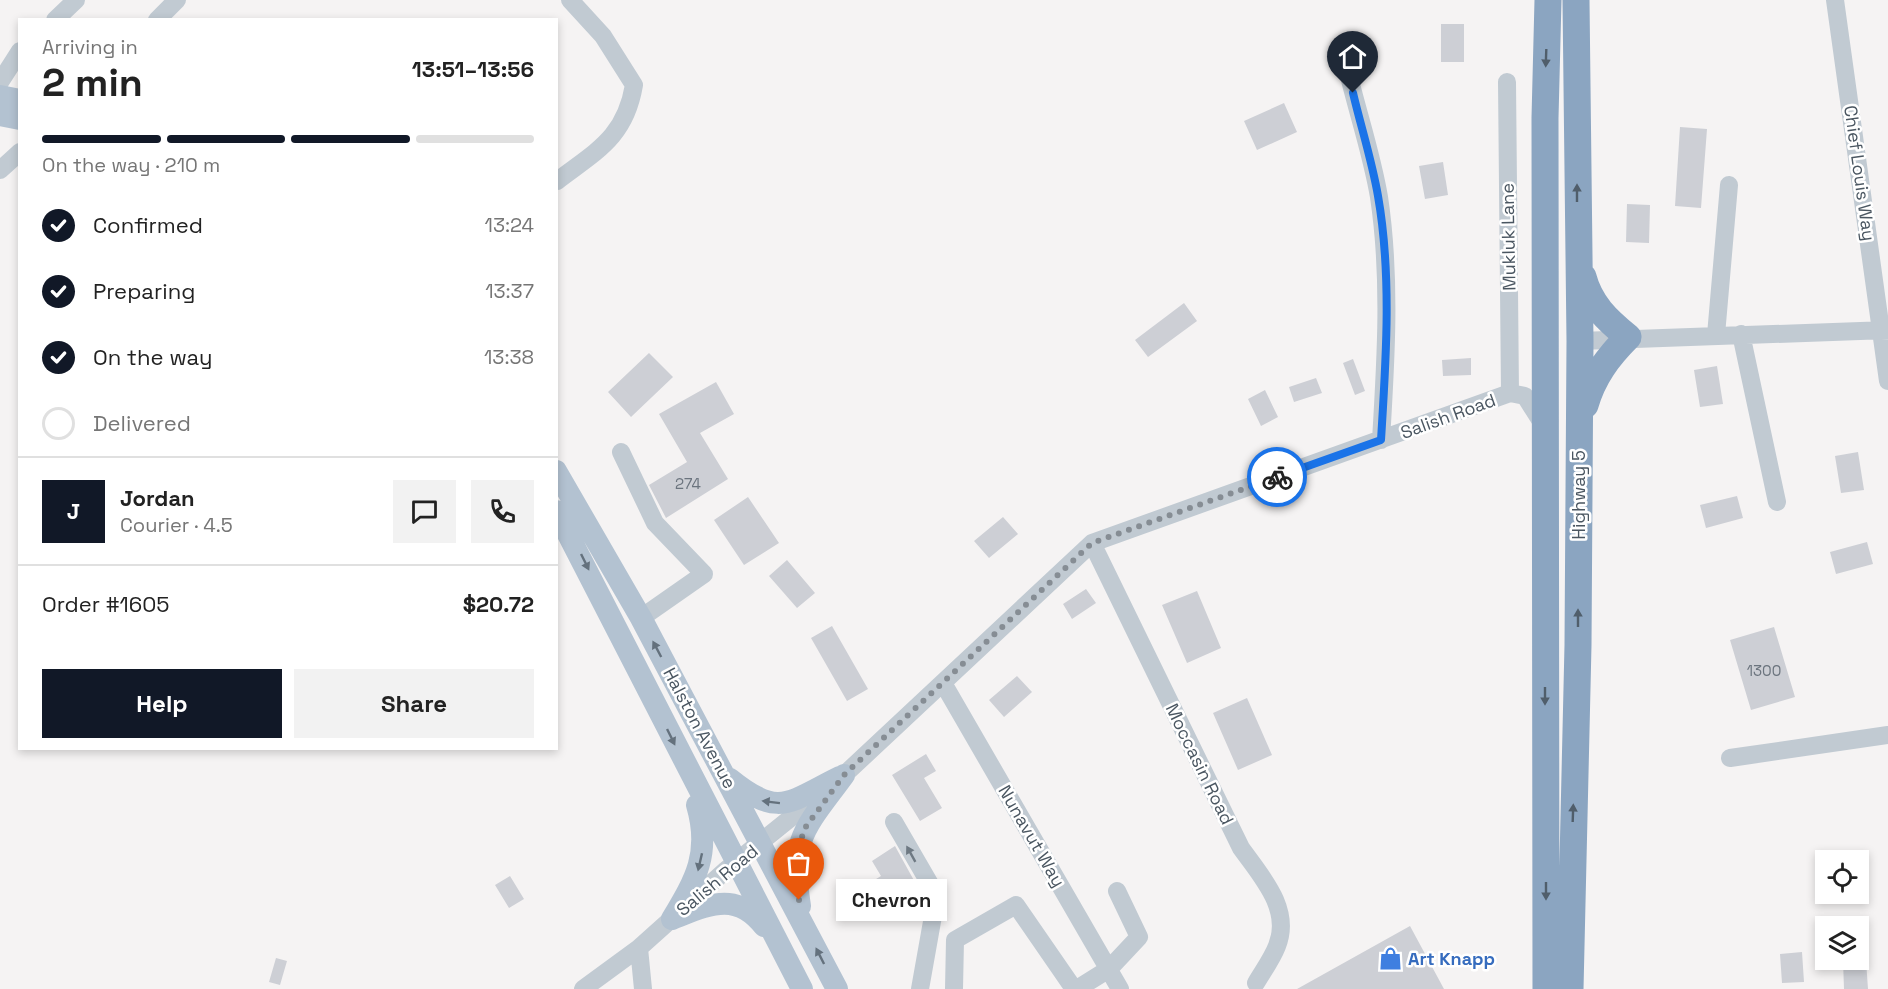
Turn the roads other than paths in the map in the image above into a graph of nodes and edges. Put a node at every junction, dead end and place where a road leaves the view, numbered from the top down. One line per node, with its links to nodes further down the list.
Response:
1 (76, 0): 7 (street)
2 (177, 0): 8 (street)
3 (570, 0): 18 (street)
4 (1548, 0): 16 (highway, Highway 5, one-way to 16)
5 (1576, 0): 20 (highway, Highway 5, one-way to 5)
6 (1835, 0): 21 (street, Chief Louis Way)
7 (57, 18)
8 (159, 18)
9 (18, 54): 11 (street)
10 (1348, 72): 30 (street)
11 (0, 82)
12 (1507, 82): 27 (street, Mukluk Lane)
13 (0, 96): 14 (main road)
14 (18, 100)
15 (0, 115): 17 (main road)
16 (1545, 118): 25 (highway); 28 (highway, Highway 5)
17 (18, 119)
18 (558, 180)
19 (1729, 185): 23 (street)
20 (1578, 252): 24 (highway); 25 (highway, Highway 5)
21 (1885, 330): 22 (street); 26 (street, Chief Louis Way)
22 (1741, 334): 23 (street); 33 (street)
23 (1716, 335): 24 (street)
24 (1628, 338): 25 (street); 29 (highway)
25 (1580, 341): 29 (highway, Highway 5); 37 (highway)
26 (1888, 381)
27 (1510, 393): 28 (street, Salish Road); 30 (street, Salish Road)
28 (1545, 428): 37 (highway, Highway 5)
29 (1579, 429): 63 (highway, Highway 5, one-way to 29)
30 (1381, 440): 35 (street, Salish Road)
31 (621, 452): 36 (street)
32 (558, 474): 36 (main road, Halston Avenue)
33 (1777, 502)
34 (558, 515): 41 (main road, Halston Avenue, one-way to 41)
35 (1092, 543): 38 (street, Salish Road); 53 (street, Moccasin Road)
36 (641, 618): 42 (main road, Halston Avenue, one-way to 36)
37 (1545, 662): 62 (highway, Highway 5, one-way to 62)
38 (943, 683): 43 (street, Salish Road); 52 (street, Nunavut Way)
39 (1888, 735): 40 (street)
40 (1730, 758)
41 (684, 764): 46 (main road, Halston Avenue); 48 (main road, one-way to 48)
42 (724, 774): 43 (main road, one-way to 42); 45 (main road, Halston Avenue)
43 (844, 775): 45 (street, Salish Road); 49 (main road)
44 (894, 822): 58 (street, one-way to 44)
45 (761, 843): 46 (street, Salish Road); 49 (main road, Halston Avenue)
46 (735, 862): 48 (street, Salish Road); 50 (main road, Halston Avenue)
47 (1117, 891): 52 (street)
48 (672, 919): 50 (main road); 51 (street, Salish Road)
49 (802, 923): 57 (main road, Halston Avenue, one-way to 49)
50 (780, 947): 56 (main road, Halston Avenue)
51 (639, 948): 54 (street, Salish Road); 55 (street)
52 (1109, 969): 60 (street); 61 (street, Nunavut Way)
53 (1254, 987)
54 (583, 989)
55 (643, 989)
56 (802, 989)
57 (837, 989)
58 (920, 989)
59 (954, 989): 60 (street)
60 (1075, 989)
61 (1120, 989)
62 (1546, 989)
63 (1570, 989)

